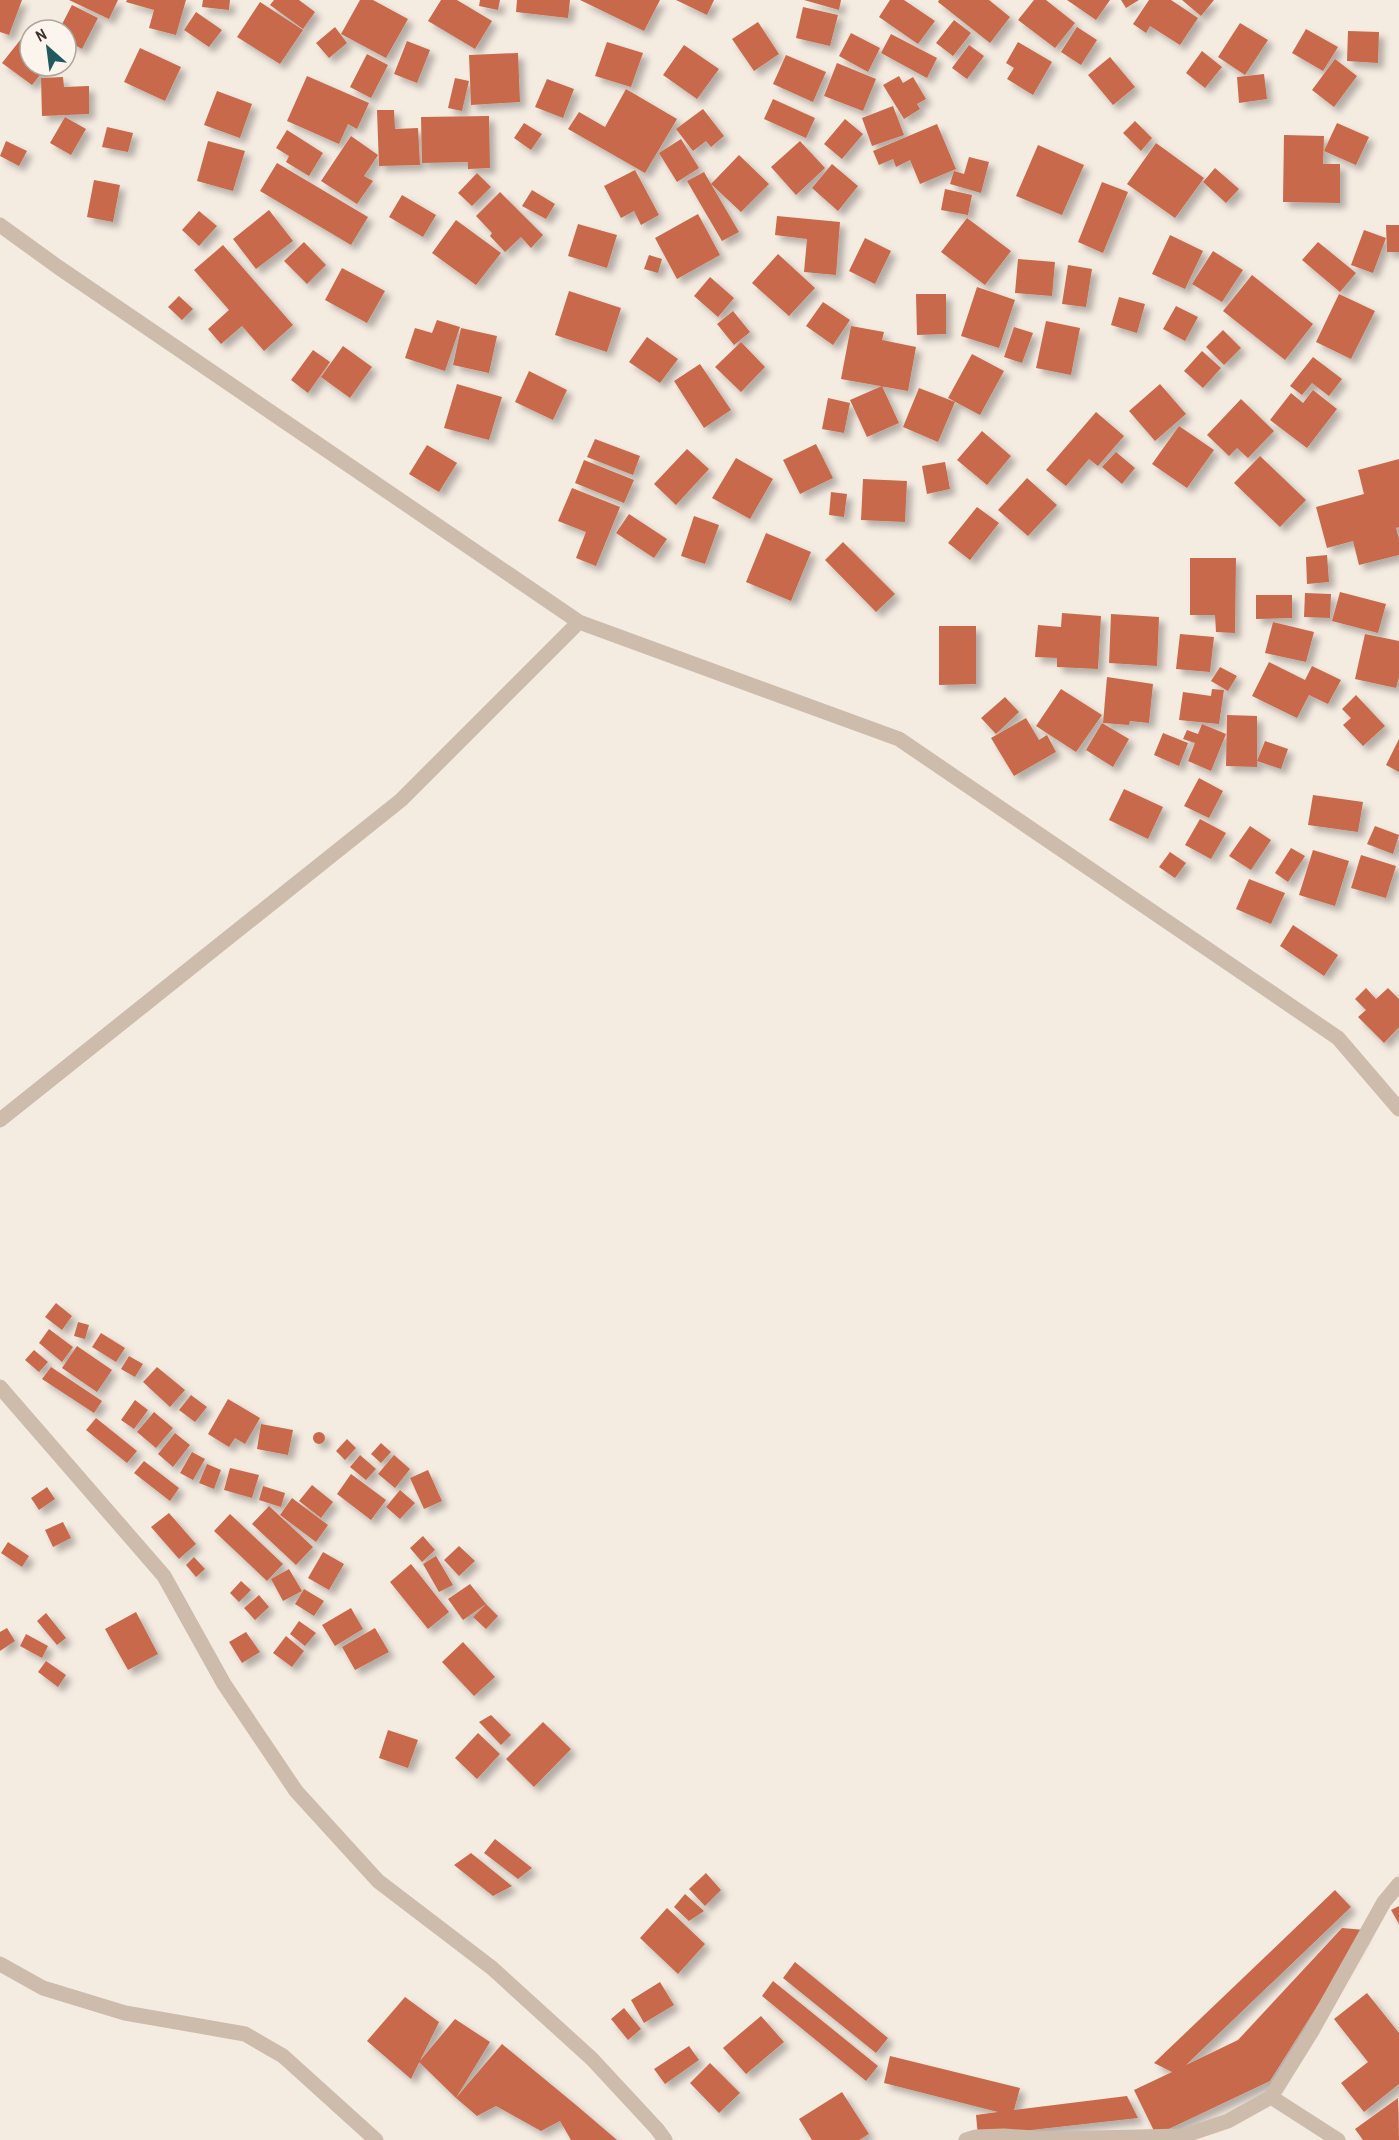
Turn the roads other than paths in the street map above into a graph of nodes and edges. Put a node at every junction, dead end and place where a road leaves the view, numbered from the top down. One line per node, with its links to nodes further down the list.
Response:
1 (0, 225): 2 (street)
2 (579, 622): 3 (street); 4 (street)
3 (1399, 1109)
4 (2, 1114)
5 (0, 1387): 10 (street)
6 (1399, 1884): 8 (street)
7 (0, 1964): 9 (street)
8 (1271, 2097): 11 (street); 12 (street)
9 (376, 2140)
10 (665, 2140)
11 (966, 2140)
12 (1338, 2140)

